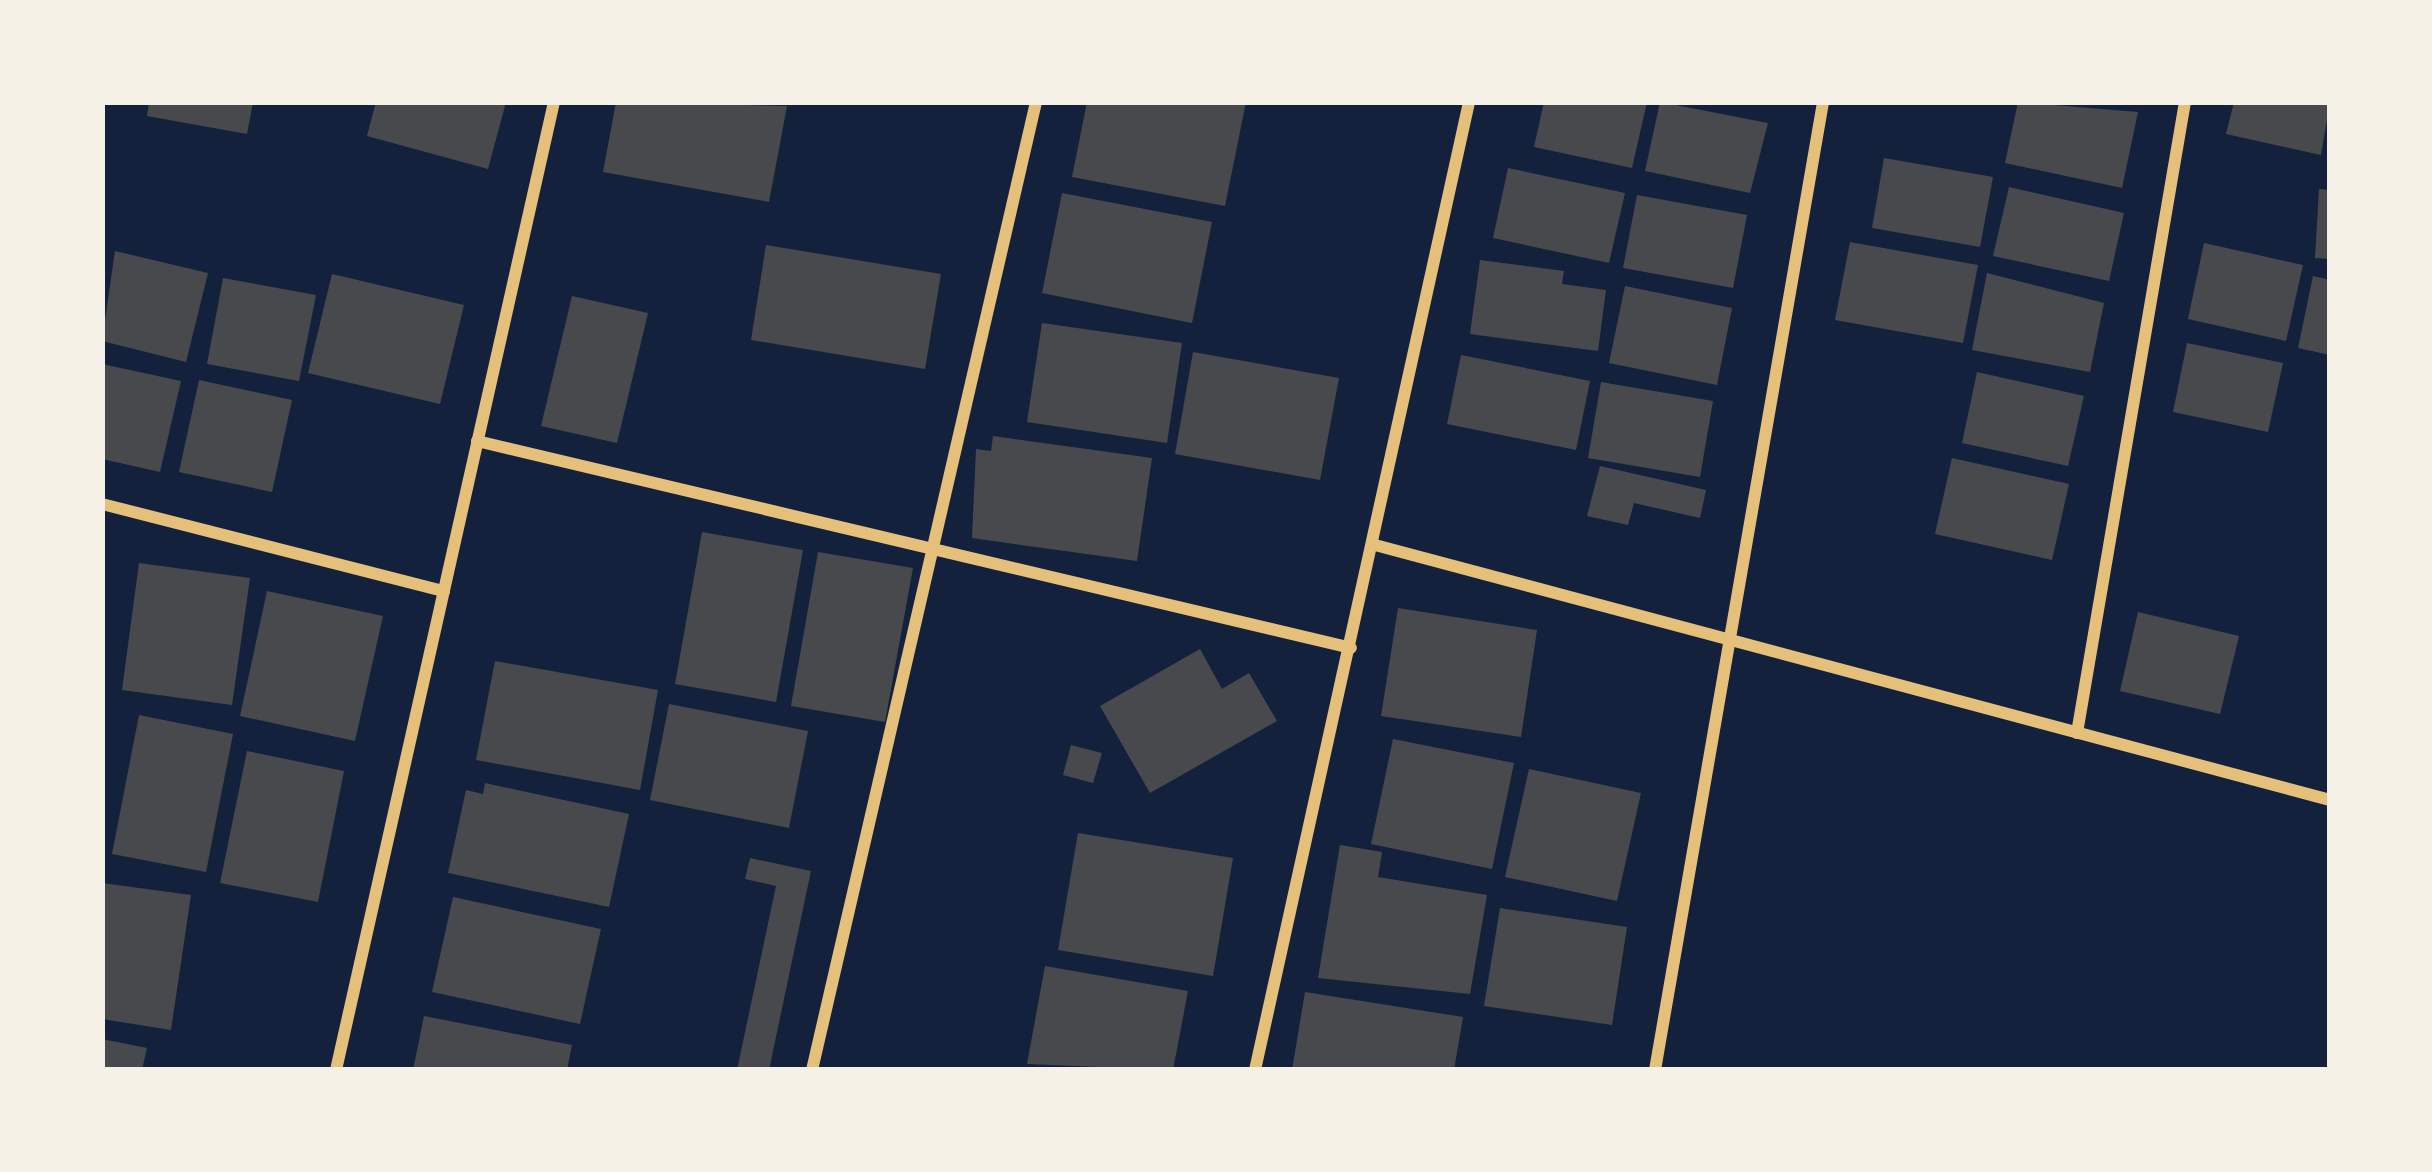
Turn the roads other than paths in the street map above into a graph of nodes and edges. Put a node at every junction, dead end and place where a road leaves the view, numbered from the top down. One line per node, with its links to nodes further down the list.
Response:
1 (554, 102): 6 (street)
2 (1036, 102): 8 (street)
3 (1469, 102): 9 (street)
4 (1823, 102): 11 (street)
5 (2185, 102): 13 (street)
6 (477, 441): 8 (street); 10 (street)
7 (102, 504): 10 (street)
8 (930, 543): 12 (street); 16 (street)
9 (1375, 545): 11 (street); 12 (street)
10 (444, 591): 15 (street)
11 (1726, 639): 13 (street); 18 (street)
12 (1352, 647): 17 (street)
13 (2077, 733): 14 (street)
14 (2330, 800)
15 (336, 1070)
16 (812, 1070)
17 (1256, 1070)
18 (1654, 1070)

